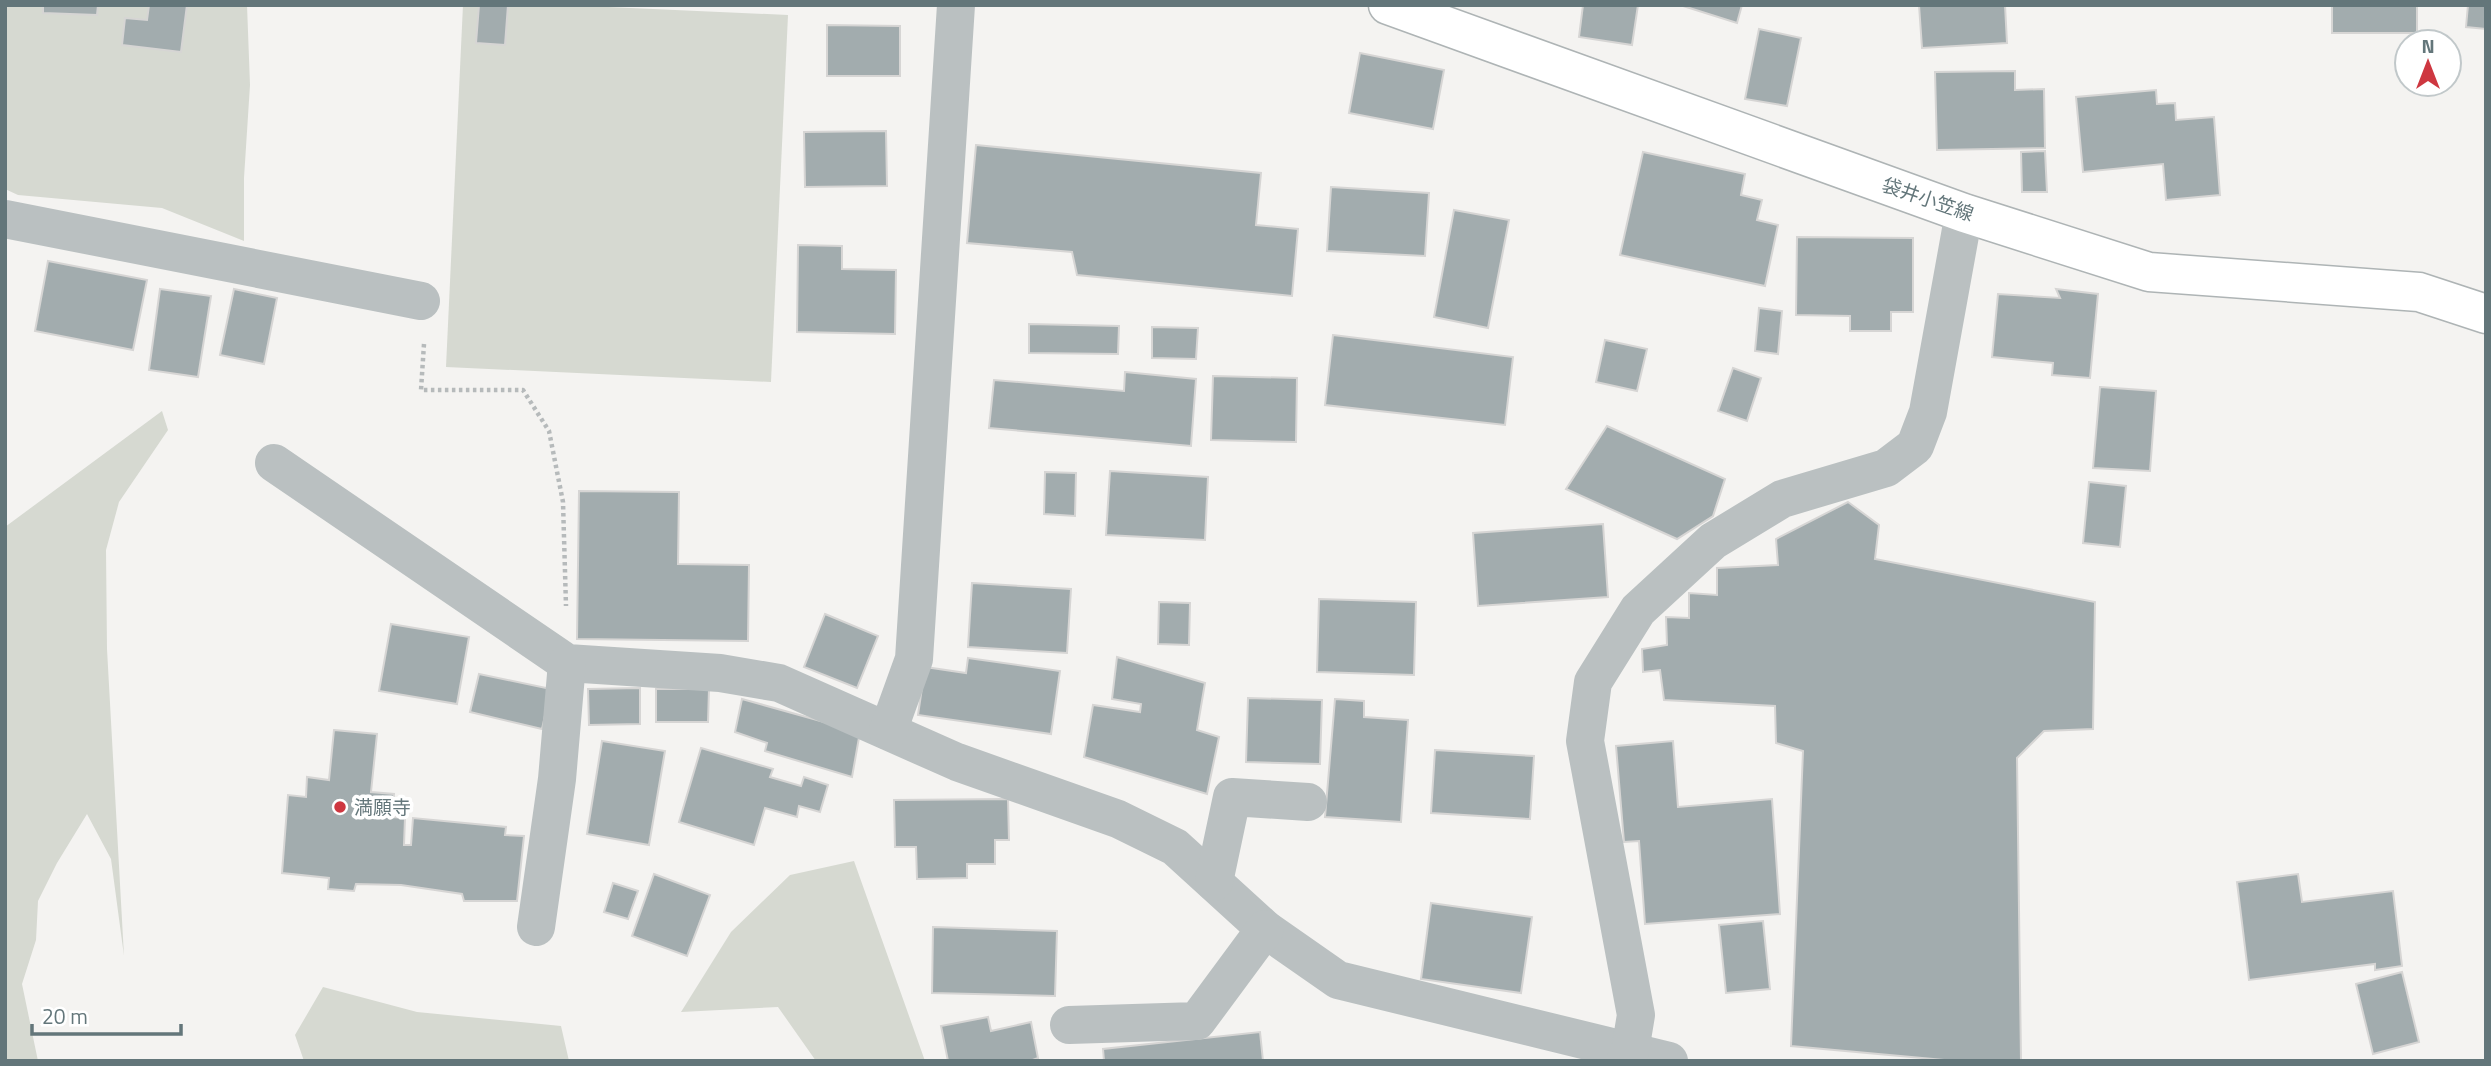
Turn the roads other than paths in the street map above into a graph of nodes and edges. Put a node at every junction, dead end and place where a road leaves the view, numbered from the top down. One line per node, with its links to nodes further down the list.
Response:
1 (956, 5): 9 (street)
2 (1388, 5): 3 (main road, 袋井小笠線)
3 (1964, 213): 6 (main road, 袋井小笠線); 15 (street)
4 (5, 219): 5 (street)
5 (421, 301)
6 (2486, 314)
7 (274, 463): 8 (street)
8 (567, 663): 9 (street); 12 (street)
9 (888, 731): 11 (street)
10 (1308, 802): 11 (street)
11 (1214, 883): 13 (street)
12 (537, 927)
13 (1265, 929): 14 (street); 15 (street)
14 (1069, 1025)
15 (1627, 1056): 16 (street)
16 (1669, 1061)

